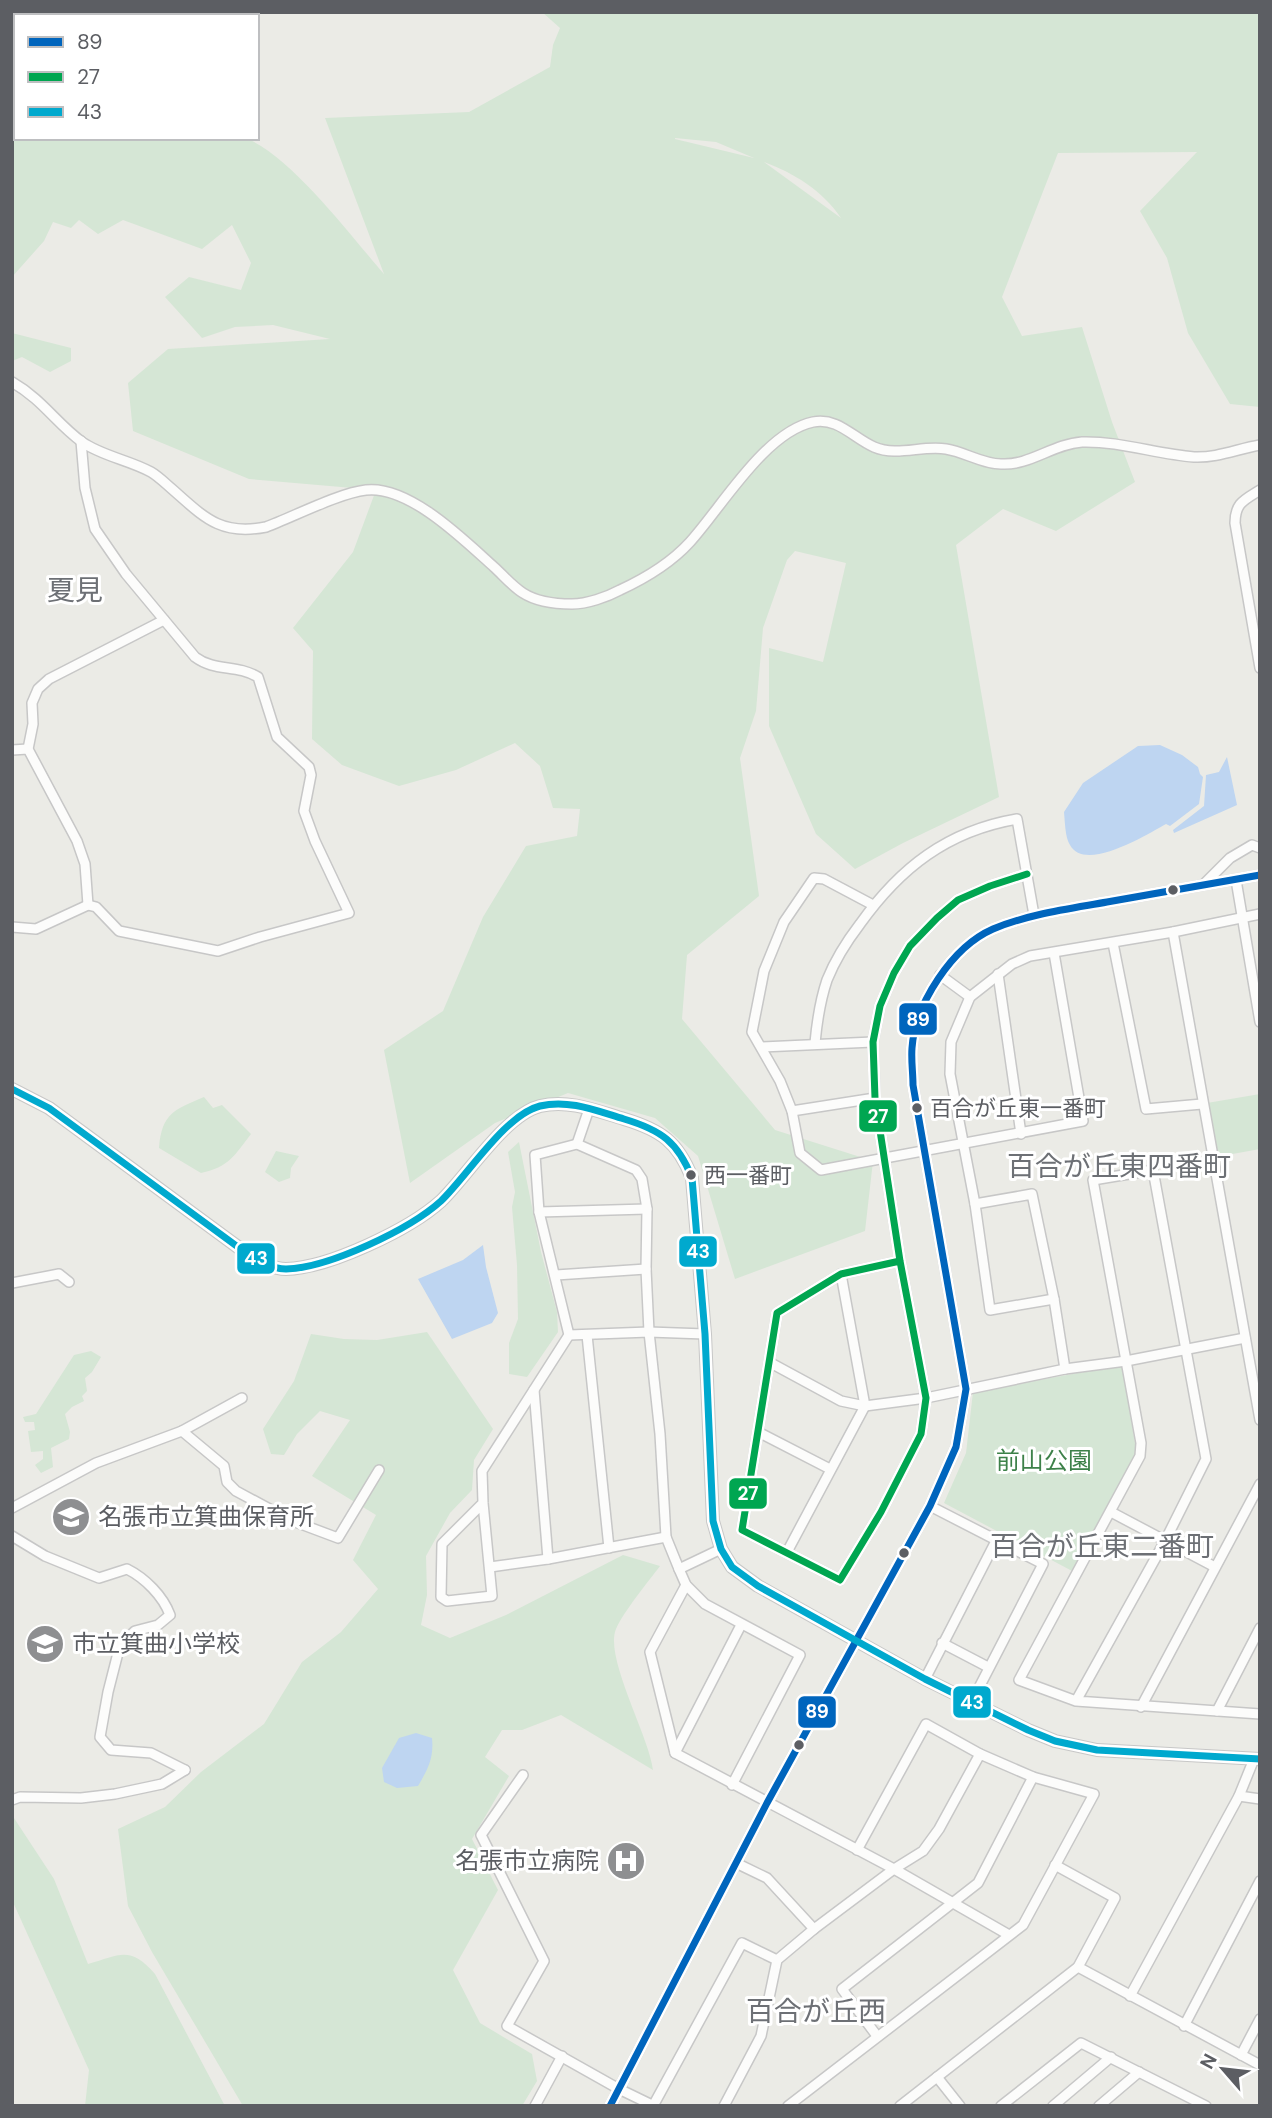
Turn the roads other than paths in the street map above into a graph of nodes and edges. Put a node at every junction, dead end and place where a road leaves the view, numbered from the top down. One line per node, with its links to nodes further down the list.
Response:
1 (12, 382): 2 (street)
2 (81, 441): 3 (street); 6 (street)
3 (1260, 445)
4 (1260, 491): 5 (street)
5 (1255, 608): 7 (street)
6 (164, 620): 8 (street); 15 (street)
7 (1260, 668)
8 (28, 749): 9 (street); 15 (street)
9 (12, 750)
10 (1260, 848): 14 (street)
11 (1027, 874): 16 (street); 18 (street); 28 (street)
12 (1260, 875): 13 (street)
13 (1236, 880): 14 (street); 19 (street)
14 (1202, 885): 18 (street)
15 (88, 905): 20 (street)
16 (873, 905): 29 (street); 30 (street)
17 (1260, 914): 19 (street)
18 (1034, 915): 25 (street)
19 (1241, 917): 21 (street); 27 (street)
20 (12, 927)
21 (1173, 932): 22 (street); 33 (street)
22 (1113, 943): 23 (street); 33 (street)
23 (1054, 953): 24 (street); 36 (street)
24 (998, 974): 26 (street); 36 (street)
25 (940, 975): 26 (street); 39 (street)
26 (970, 997): 38 (street)
27 (1260, 1022)
28 (873, 1042): 29 (street); 32 (street)
29 (815, 1043): 30 (street)
30 (762, 1047): 35 (street)
31 (12, 1089): 34 (street)
32 (875, 1098): 35 (street); 40 (street)
33 (1202, 1104): 55 (street)
34 (589, 1109): 37 (street); 52 (street)
35 (793, 1111): 40 (street)
36 (1021, 1134): 38 (street)
37 (577, 1144): 42 (street); 43 (street)
38 (964, 1144): 39 (street); 41 (street)
39 (926, 1152): 40 (street); 60 (street)
40 (886, 1158): 44 (street)
41 (975, 1204): 50 (street); 50 (street)
42 (647, 1209): 43 (street); 45 (street)
43 (539, 1212): 47 (street)
44 (900, 1261): 46 (street); 63 (street)
45 (646, 1269): 47 (street); 51 (street)
46 (841, 1274): 58 (street); 64 (street)
47 (556, 1275): 53 (street)
48 (69, 1282): 49 (street)
49 (12, 1283)
50 (1054, 1299): 59 (street)
51 (649, 1332): 52 (street); 54 (street); 76 (street)
52 (705, 1334): 80 (street)
53 (569, 1335): 54 (street); 61 (street)
54 (587, 1335): 79 (street)
55 (1245, 1338): 56 (street); 65 (street)
56 (1187, 1350): 57 (street); 57 (street); 78 (street)
57 (1126, 1361): 59 (street); 74 (street)
58 (769, 1362): 64 (street); 67 (street)
59 (1065, 1369): 60 (street)
60 (966, 1388): 63 (street); 72 (street)
61 (534, 1390): 71 (street); 82 (street)
62 (242, 1398): 66 (street)
63 (926, 1398): 64 (street); 81 (street)
64 (865, 1406): 68 (street)
65 (1260, 1420)
66 (182, 1431): 69 (street); 73 (street)
67 (758, 1432): 68 (street); 81 (street)
68 (830, 1469): 81 (street)
69 (379, 1470)
70 (1260, 1484): 84 (street)
71 (483, 1503): 83 (street); 83 (street)
72 (930, 1506): 77 (street); 89 (street)
73 (12, 1508)
74 (1111, 1512): 78 (street); 93 (street)
75 (12, 1536): 106 (street)
76 (666, 1537): 79 (street); 85 (street)
77 (996, 1541): 90 (street); 91 (street)
78 (1165, 1541): 84 (street); 93 (street)
79 (609, 1548): 82 (street)
80 (721, 1549): 85 (street); 89 (street)
81 (787, 1552)
82 (548, 1559): 83 (street)
83 (490, 1567)
84 (1215, 1567): 95 (street)
85 (679, 1569): 86 (street)
86 (686, 1586): 87 (street); 98 (street)
87 (741, 1625): 98 (street); 103 (street)
88 (1260, 1628): 96 (street)
89 (857, 1639): 92 (street); 107 (street)
90 (942, 1643): 91 (street); 92 (street)
91 (988, 1667): 94 (street)
92 (925, 1679): 94 (street)
93 (1076, 1702): 95 (street)
94 (971, 1703): 100 (street)
95 (1141, 1707): 96 (street)
96 (1217, 1711): 97 (street)
97 (1260, 1714)
98 (675, 1753): 103 (street)
99 (980, 1755): 102 (street); 108 (street); 111 (street)
100 (1257, 1759): 104 (street)
101 (523, 1776): 123 (street)
102 (1033, 1777): 110 (street); 113 (street)
103 (732, 1785): 107 (street)
104 (1239, 1796): 105 (street); 118 (street)
105 (1260, 1799)
106 (12, 1800)
107 (767, 1803): 108 (street); 109 (street)
108 (857, 1850): 111 (street)
109 (736, 1863): 114 (street); 128 (street)
110 (1055, 1866): 115 (street); 117 (street)
111 (894, 1869): 113 (street); 114 (street)
112 (1260, 1881): 120 (street)
113 (952, 1902): 115 (street); 121 (street)
114 (814, 1929): 116 (street)
115 (1009, 1935): 121 (street)
116 (777, 1960): 132 (street); 133 (street)
117 (1078, 1967): 118 (street); 127 (street)
118 (1130, 1996): 120 (street)
119 (1260, 2019): 122 (street)
120 (1184, 2026): 122 (street)
121 (877, 2036): 134 (street)
122 (1241, 2055): 125 (street)
123 (562, 2056): 128 (street); 130 (street)
124 (1111, 2057): 126 (street); 137 (street); 138 (street)
125 (1260, 2065)
126 (1139, 2072): 129 (street); 139 (street)
127 (937, 2077): 135 (street); 136 (street)
128 (619, 2089): 131 (street); 132 (street)
129 (1201, 2105)
130 (535, 2106)
131 (610, 2106)
132 (653, 2106)
133 (724, 2106)
134 (788, 2106)
135 (900, 2106)
136 (960, 2106)
137 (1001, 2106)
138 (1053, 2106)
139 (1099, 2106)

